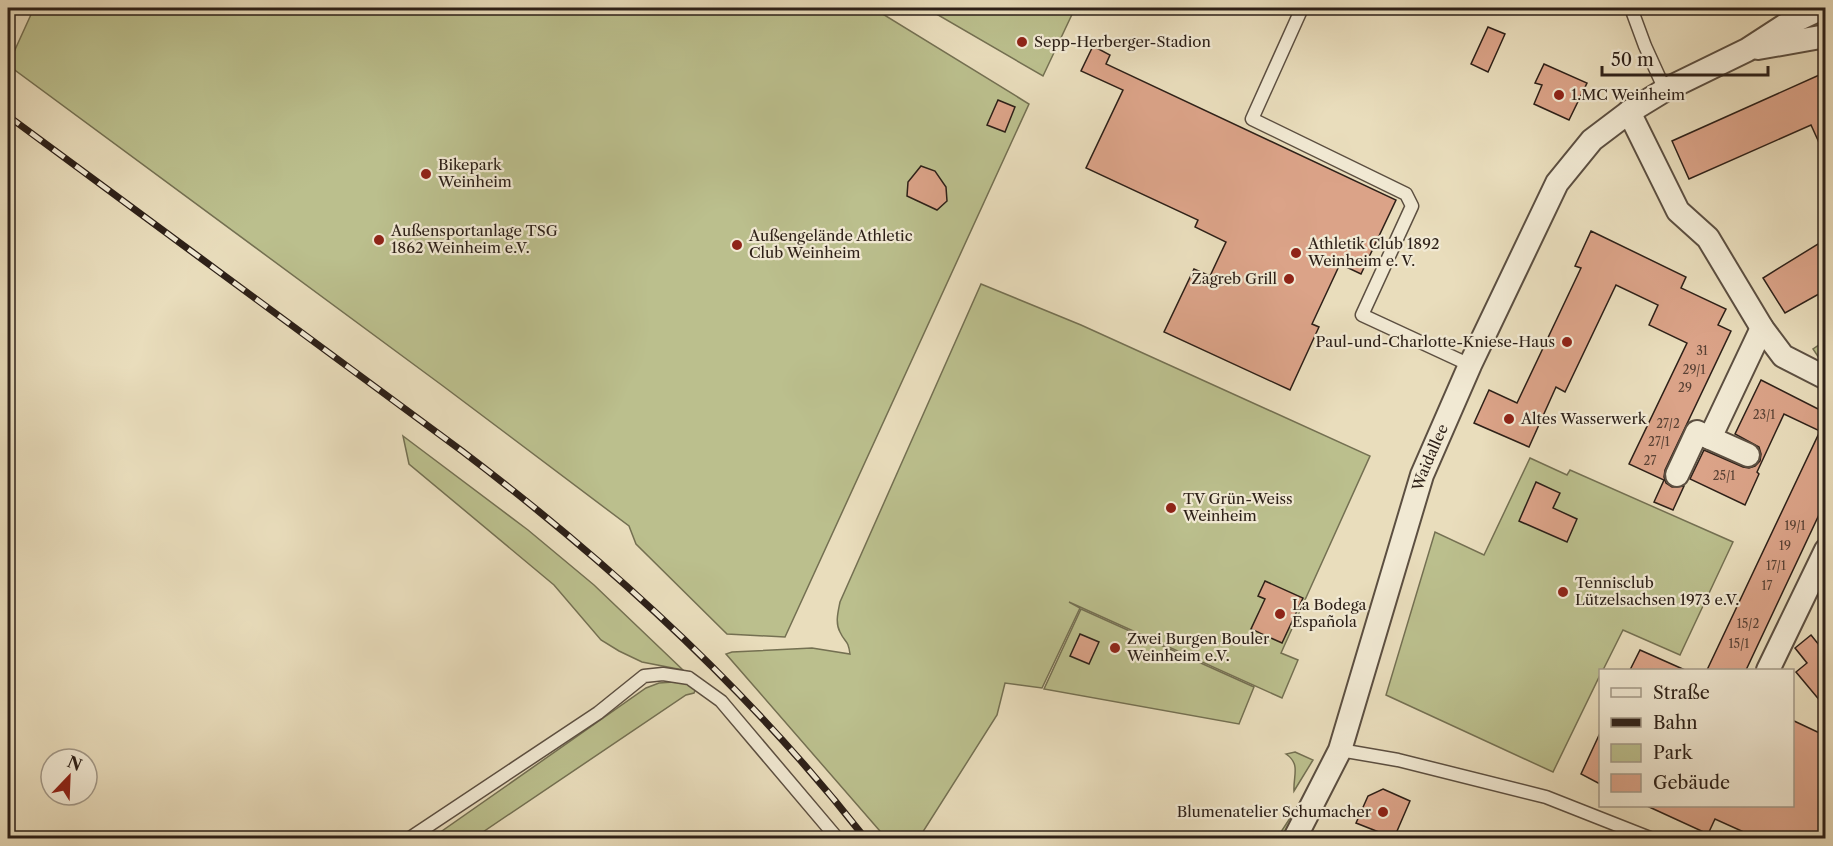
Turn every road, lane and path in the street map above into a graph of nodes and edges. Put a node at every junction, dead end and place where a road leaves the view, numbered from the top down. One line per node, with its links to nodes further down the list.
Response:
1 (1302, 8): 10 (lane)
2 (1631, 8): 7 (lane)
3 (1822, 8): 4 (street, Waidallee)
4 (1789, 17): 6 (street, Waidallee)
5 (1826, 36): 6 (street, Waidallee)
6 (1748, 50): 7 (street, Waidallee)
7 (1665, 90): 8 (street, Waidallee)
8 (1629, 112): 9 (street); 10 (street, Waidallee)
9 (1762, 328): 11 (street); 12 (street)
10 (1470, 365): 17 (street, Waidallee)
11 (1826, 378)
12 (1710, 438): 13 (street); 14 (street)
13 (1748, 455)
14 (1677, 475)
15 (1826, 550): 16 (street)
16 (1768, 669)
17 (1340, 750): 20 (street, Waidallee); 21 (lane)
18 (410, 838): 19 (lane)
19 (837, 838)
20 (1295, 838)
21 (1650, 838)

